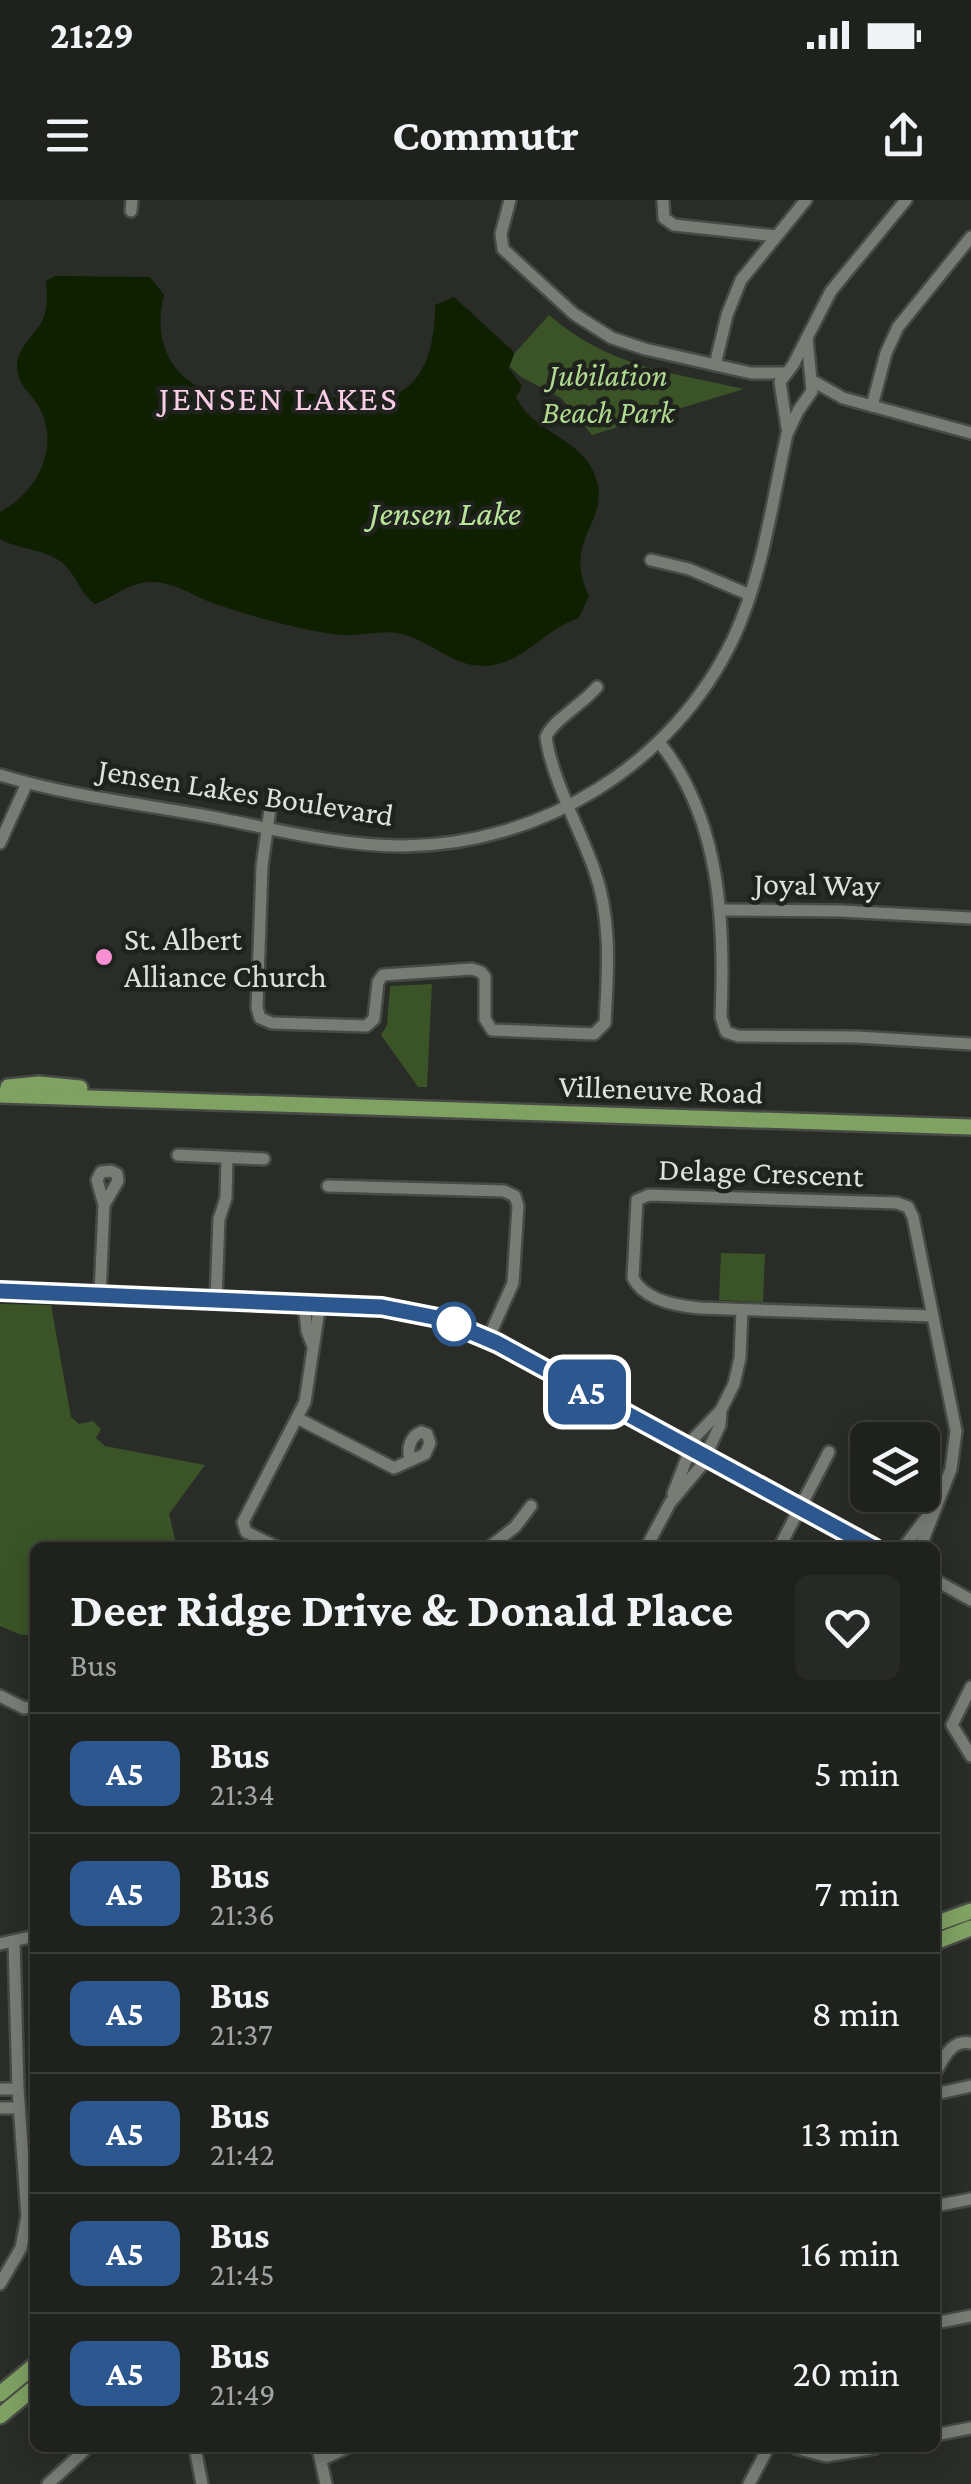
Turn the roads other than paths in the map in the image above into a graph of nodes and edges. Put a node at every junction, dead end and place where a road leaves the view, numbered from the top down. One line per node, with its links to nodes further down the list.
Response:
1 (510, 200): 8 (street)
2 (663, 200): 5 (street)
3 (806, 200): 5 (street)
4 (906, 200): 7 (street)
5 (776, 236): 8 (street)
6 (971, 237): 15 (street)
7 (806, 338): 9 (street); 11 (street)
8 (715, 365): 10 (street)
9 (787, 372): 10 (street); 11 (street); 12 (street)
10 (751, 373): 12 (street)
11 (812, 379): 13 (street); 14 (street)
12 (781, 392): 13 (street); 17 (street, Jensen Lakes Boulevard)
13 (808, 398): 14 (street); 17 (street, Jensen Lakes Boulevard)
14 (843, 398): 15 (street)
15 (872, 406): 16 (street)
16 (971, 433)
17 (788, 434): 19 (street, Jensen Lakes Boulevard)
18 (651, 560): 19 (street)
19 (750, 594): 21 (street, Jensen Lakes Boulevard)
20 (597, 687): 25 (street)
21 (658, 742): 25 (street, Jensen Lakes Boulevard); 28 (street, Joyal Way)
22 (0, 776): 23 (street, Jensen Lakes Boulevard)
23 (27, 783): 26 (street, Jensen Lakes Boulevard); 27 (street)
24 (271, 802): 26 (street)
25 (569, 805): 26 (street, Jensen Lakes Boulevard); 26 (street)
26 (267, 827)
27 (0, 843)
28 (722, 910): 29 (street, Joyal Way); 30 (street)
29 (971, 918)
30 (971, 1044)
31 (0, 1086): 33 (main road, Villeneuve Road)
32 (0, 1095): 33 (main road, Villeneuve Road)
33 (348, 1105): 34 (main road, Villeneuve Road)
34 (971, 1127)
35 (178, 1155): 36 (street)
36 (228, 1158): 37 (street); 42 (street)
37 (264, 1160)
38 (328, 1186): 47 (street)
39 (104, 1205): 41 (street)
40 (0, 1292): 41 (street)
41 (100, 1295): 42 (street)
42 (216, 1300): 43 (street)
43 (304, 1303): 44 (street); 48 (street)
44 (320, 1304): 47 (street); 48 (street)
45 (742, 1310): 46 (street, Delage Crescent); 46 (street, Delage Crescent); 49 (street)
46 (932, 1316): 55 (street, Delage Crescent)
47 (488, 1339): 51 (street)
48 (312, 1344): 50 (street)
49 (721, 1410): 51 (street); 53 (street)
50 (298, 1418): 54 (street); 61 (street)
51 (690, 1448): 53 (street); 56 (street)
52 (829, 1452): 58 (street)
53 (706, 1456): 56 (street); 58 (street)
54 (410, 1459)
55 (940, 1493)
56 (670, 1503): 63 (street)
57 (531, 1506): 62 (street)
58 (800, 1507): 64 (street); 65 (street)
59 (930, 1512): 66 (street, Delage Crescent)
60 (931, 1512): 67 (street, Delage Crescent)
61 (267, 1542)
62 (496, 1542)
63 (649, 1542)
64 (781, 1542)
65 (863, 1542)
66 (908, 1542)
67 (922, 1542)
68 (940, 1583): 69 (street)
69 (971, 1600)
70 (971, 1688): 73 (street)
71 (0, 1696): 72 (street)
72 (30, 1708)
73 (969, 1750)
74 (971, 1911): 75 (main road)
75 (940, 1922)
76 (971, 1928): 78 (main road)
77 (30, 1937): 79 (street)
78 (940, 1940)
79 (14, 1941): 80 (street); 85 (street)
80 (0, 1944)
81 (971, 2043): 82 (street)
82 (940, 2067)
83 (971, 2086): 86 (street)
84 (0, 2089): 85 (street)
85 (18, 2089): 88 (street)
86 (940, 2093)
87 (0, 2108): 88 (street)
88 (19, 2108): 89 (street)
89 (30, 2190)
90 (971, 2199): 91 (street)
91 (940, 2205)
92 (30, 2218): 93 (street)
93 (0, 2284)
94 (971, 2316): 95 (street)
95 (940, 2322)
96 (30, 2368): 98 (main road)
97 (30, 2391): 99 (main road)
98 (0, 2394)
99 (0, 2416)
100 (971, 2428): 101 (street)
101 (940, 2434)
102 (83, 2452): 108 (street)
103 (195, 2452): 109 (street)
104 (766, 2452): 111 (street)
105 (812, 2452): 106 (street)
106 (853, 2452)
107 (320, 2454): 110 (street)
108 (48, 2484)
109 (202, 2484)
110 (326, 2484)
111 (749, 2484)

